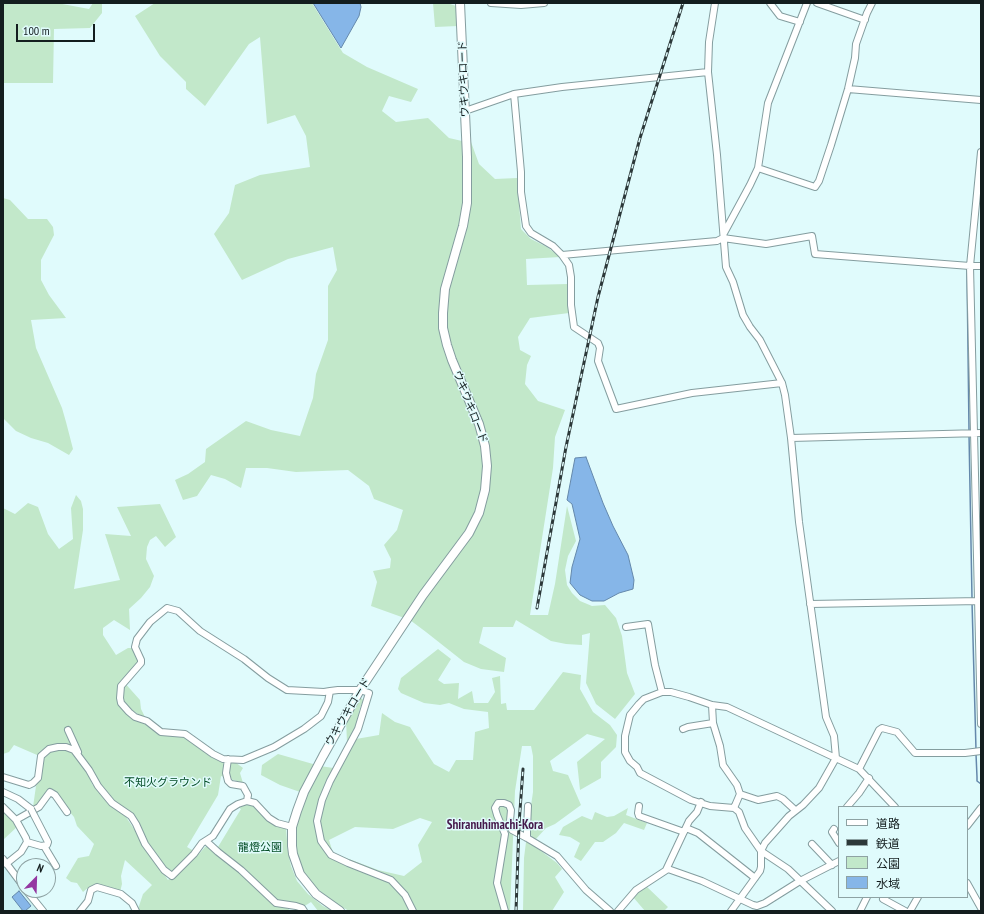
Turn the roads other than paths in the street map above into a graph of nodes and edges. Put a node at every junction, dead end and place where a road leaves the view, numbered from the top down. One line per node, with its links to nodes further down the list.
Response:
1 (460, 3): 15 (street, ウキウキロード)
2 (491, 3): 3 (street)
3 (544, 3)
4 (715, 3): 11 (street)
5 (770, 3): 10 (street)
6 (807, 3): 10 (street)
7 (817, 3): 9 (street)
8 (872, 3): 9 (street)
9 (865, 20): 12 (street)
10 (800, 22): 17 (street)
11 (708, 72): 13 (street); 18 (street)
12 (848, 89): 14 (street); 17 (street)
13 (514, 94): 15 (street); 19 (street)
14 (981, 100)
15 (465, 111): 29 (street, ウキウキロード)
16 (981, 152): 20 (street)
17 (758, 168): 18 (street)
18 (724, 235): 19 (street); 20 (street); 22 (street)
19 (562, 255): 22 (street)
20 (970, 266): 21 (street); 24 (street)
21 (981, 266)
22 (782, 383): 25 (street)
23 (981, 433): 24 (street)
24 (973, 434): 25 (street); 26 (street)
25 (791, 438): 27 (street)
26 (978, 601): 27 (street); 34 (street)
27 (810, 604): 39 (street)
28 (626, 627): 31 (street)
29 (360, 690): 30 (street); 59 (street, ウキウキロード); 89 (street)
30 (330, 691): 40 (street); 40 (street)
31 (662, 692): 32 (street); 47 (street)
32 (712, 705): 33 (street); 39 (street)
33 (713, 723): 36 (street); 45 (street)
34 (981, 724)
35 (68, 730): 38 (street)
36 (683, 730)
37 (978, 751): 41 (street)
38 (79, 755): 42 (street); 63 (street)
39 (836, 758): 41 (street); 55 (street)
40 (228, 759): 46 (street)
41 (859, 769): 43 (street)
42 (3, 777)
43 (869, 778): 50 (street); 51 (street)
44 (3, 792): 67 (street)
45 (740, 794): 53 (street); 55 (street)
46 (247, 801): 59 (street); 63 (street)
47 (701, 802): 53 (street); 61 (street)
48 (528, 806): 62 (street)
49 (640, 806): 61 (street)
50 (847, 806)
51 (894, 806)
52 (3, 807): 57 (street)
53 (734, 808): 68 (street)
54 (981, 808): 58 (street)
55 (795, 810): 68 (street)
56 (67, 812): 57 (street)
57 (16, 820): 65 (street)
58 (968, 825)
59 (292, 827): 88 (street, ウキウキロード)
60 (834, 829): 64 (street)
61 (685, 830): 73 (street); 75 (street)
62 (528, 838): 90 (street); 91 (street)
63 (206, 841): 87 (street)
64 (838, 841)
65 (27, 842): 67 (street); 70 (street)
66 (812, 844): 72 (street)
67 (44, 846): 69 (street)
68 (761, 851): 75 (street); 76 (street)
69 (51, 858)
70 (5, 862): 74 (street)
71 (838, 862): 72 (street)
72 (832, 865): 76 (street)
73 (666, 870): 79 (street); 92 (street)
74 (16, 876)
75 (754, 878): 79 (street)
76 (800, 881): 79 (street); 94 (street)
77 (968, 885): 83 (street)
78 (32, 898): 84 (street)
79 (740, 898): 93 (street)
80 (867, 898): 95 (street)
81 (917, 898): 97 (street)
82 (883, 899): 96 (street)
83 (981, 908)
84 (43, 911)
85 (80, 911): 86 (street)
86 (136, 911)
87 (304, 911)
88 (340, 911)
89 (412, 911)
90 (505, 911)
91 (610, 911)
92 (618, 911)
93 (731, 911)
94 (832, 911)
95 (860, 911)
96 (905, 911)
97 (910, 911)

